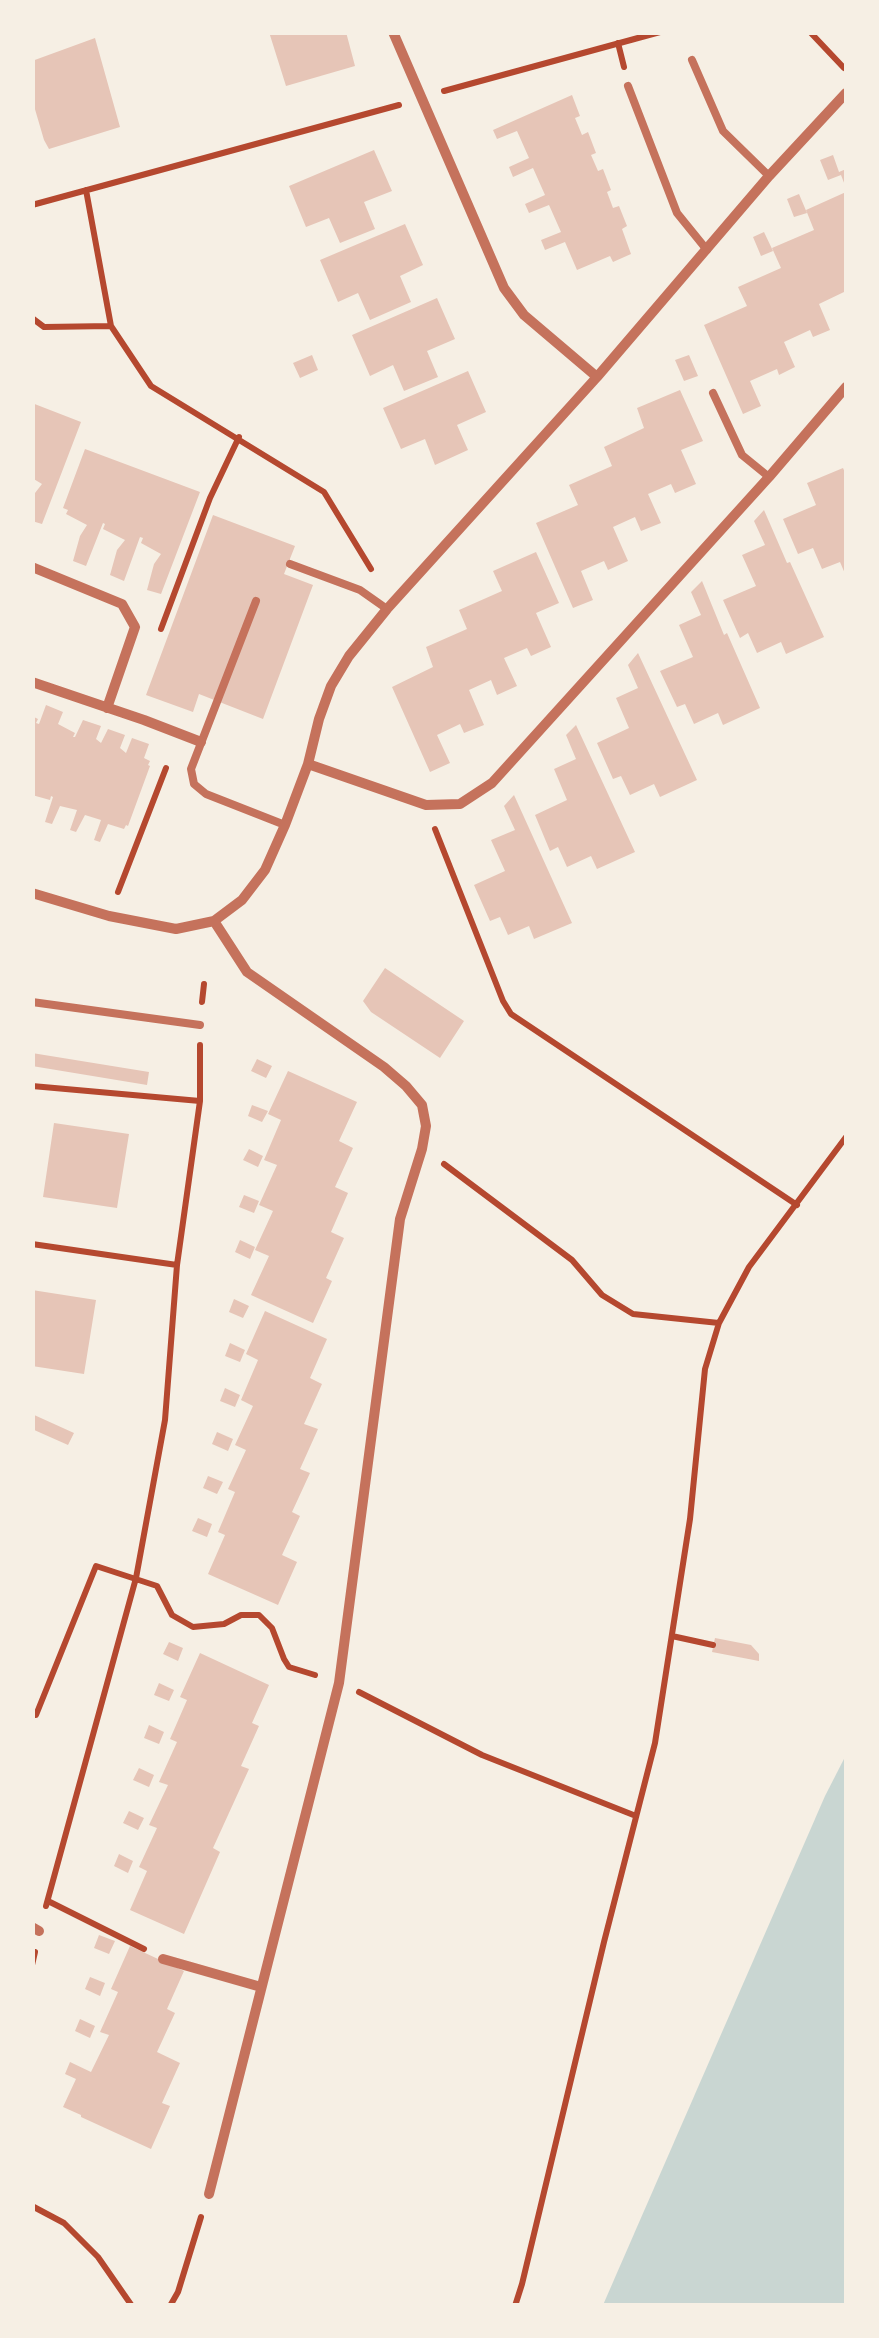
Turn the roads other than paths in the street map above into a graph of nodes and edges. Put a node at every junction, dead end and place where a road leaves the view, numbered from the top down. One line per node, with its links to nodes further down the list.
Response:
1 (393, 32): 7 (street)
2 (692, 60): 5 (lane)
3 (628, 86): 6 (lane)
4 (846, 93): 5 (street)
5 (769, 176): 6 (street)
6 (707, 250): 7 (street)
7 (597, 377): 14 (street)
8 (846, 387): 10 (street)
9 (713, 393): 10 (lane)
10 (769, 477): 18 (street)
11 (290, 564): 14 (lane)
12 (32, 566): 16 (street)
13 (256, 601): 17 (lane)
14 (387, 609): 18 (street)
15 (32, 682): 16 (street)
16 (107, 708): 17 (street)
17 (201, 742): 19 (lane)
18 (308, 764): 19 (street)
19 (285, 826): 21 (street)
20 (32, 893): 21 (street)
21 (214, 921): 25 (street)
22 (32, 1002): 23 (lane)
23 (200, 1024)
24 (163, 1959): 25 (street)
25 (261, 1987): 26 (street)
26 (208, 2194)

